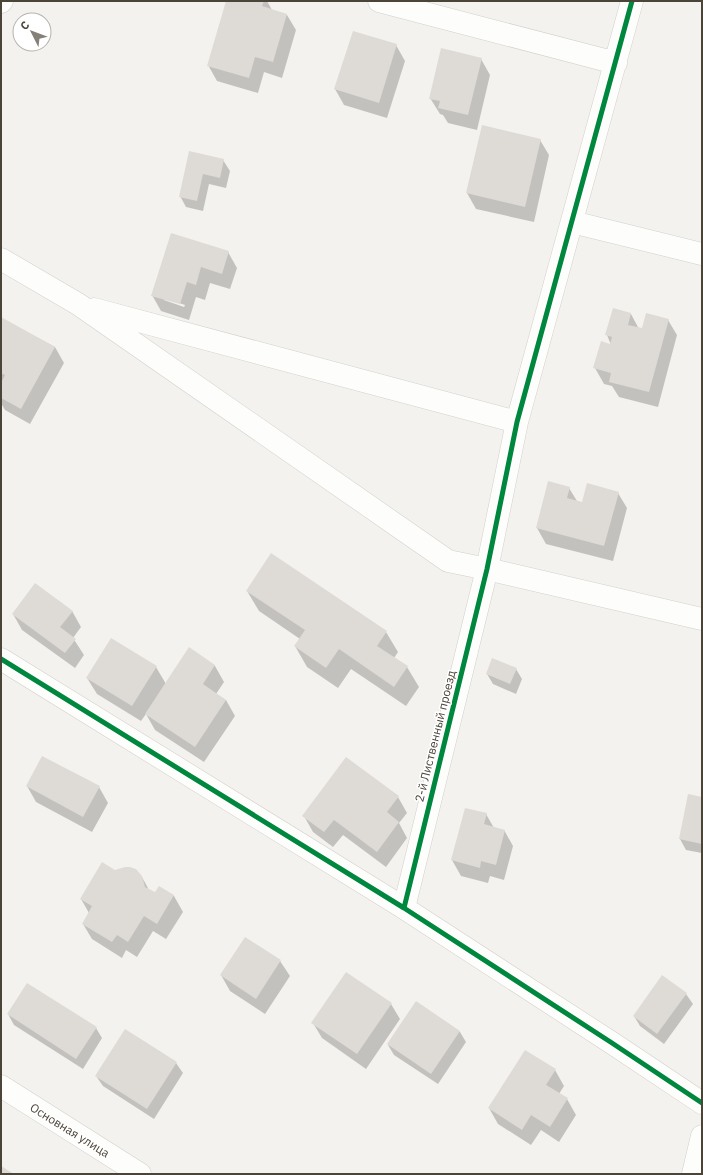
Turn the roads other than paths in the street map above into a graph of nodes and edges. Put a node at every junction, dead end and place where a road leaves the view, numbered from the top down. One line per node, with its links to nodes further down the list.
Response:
1 (379, 1): 3 (street)
2 (632, 1): 3 (street, 2-й Лиственный проезд)
3 (616, 63): 4 (street, 2-й Лиственный проезд)
4 (572, 222): 5 (street); 8 (street, 2-й Лиственный проезд)
5 (702, 254)
6 (1, 259): 7 (street)
7 (78, 304): 8 (street); 9 (street)
8 (518, 422): 9 (street, 2-й Лиственный проезд)
9 (487, 569): 10 (street); 12 (street, 2-й Лиственный проезд)
10 (702, 619)
11 (1, 659): 12 (street)
12 (404, 908): 14 (street)
13 (1, 1086): 16 (street, Основная улица)
14 (702, 1103)
15 (702, 1136): 17 (street)
16 (140, 1174)
17 (693, 1174)

